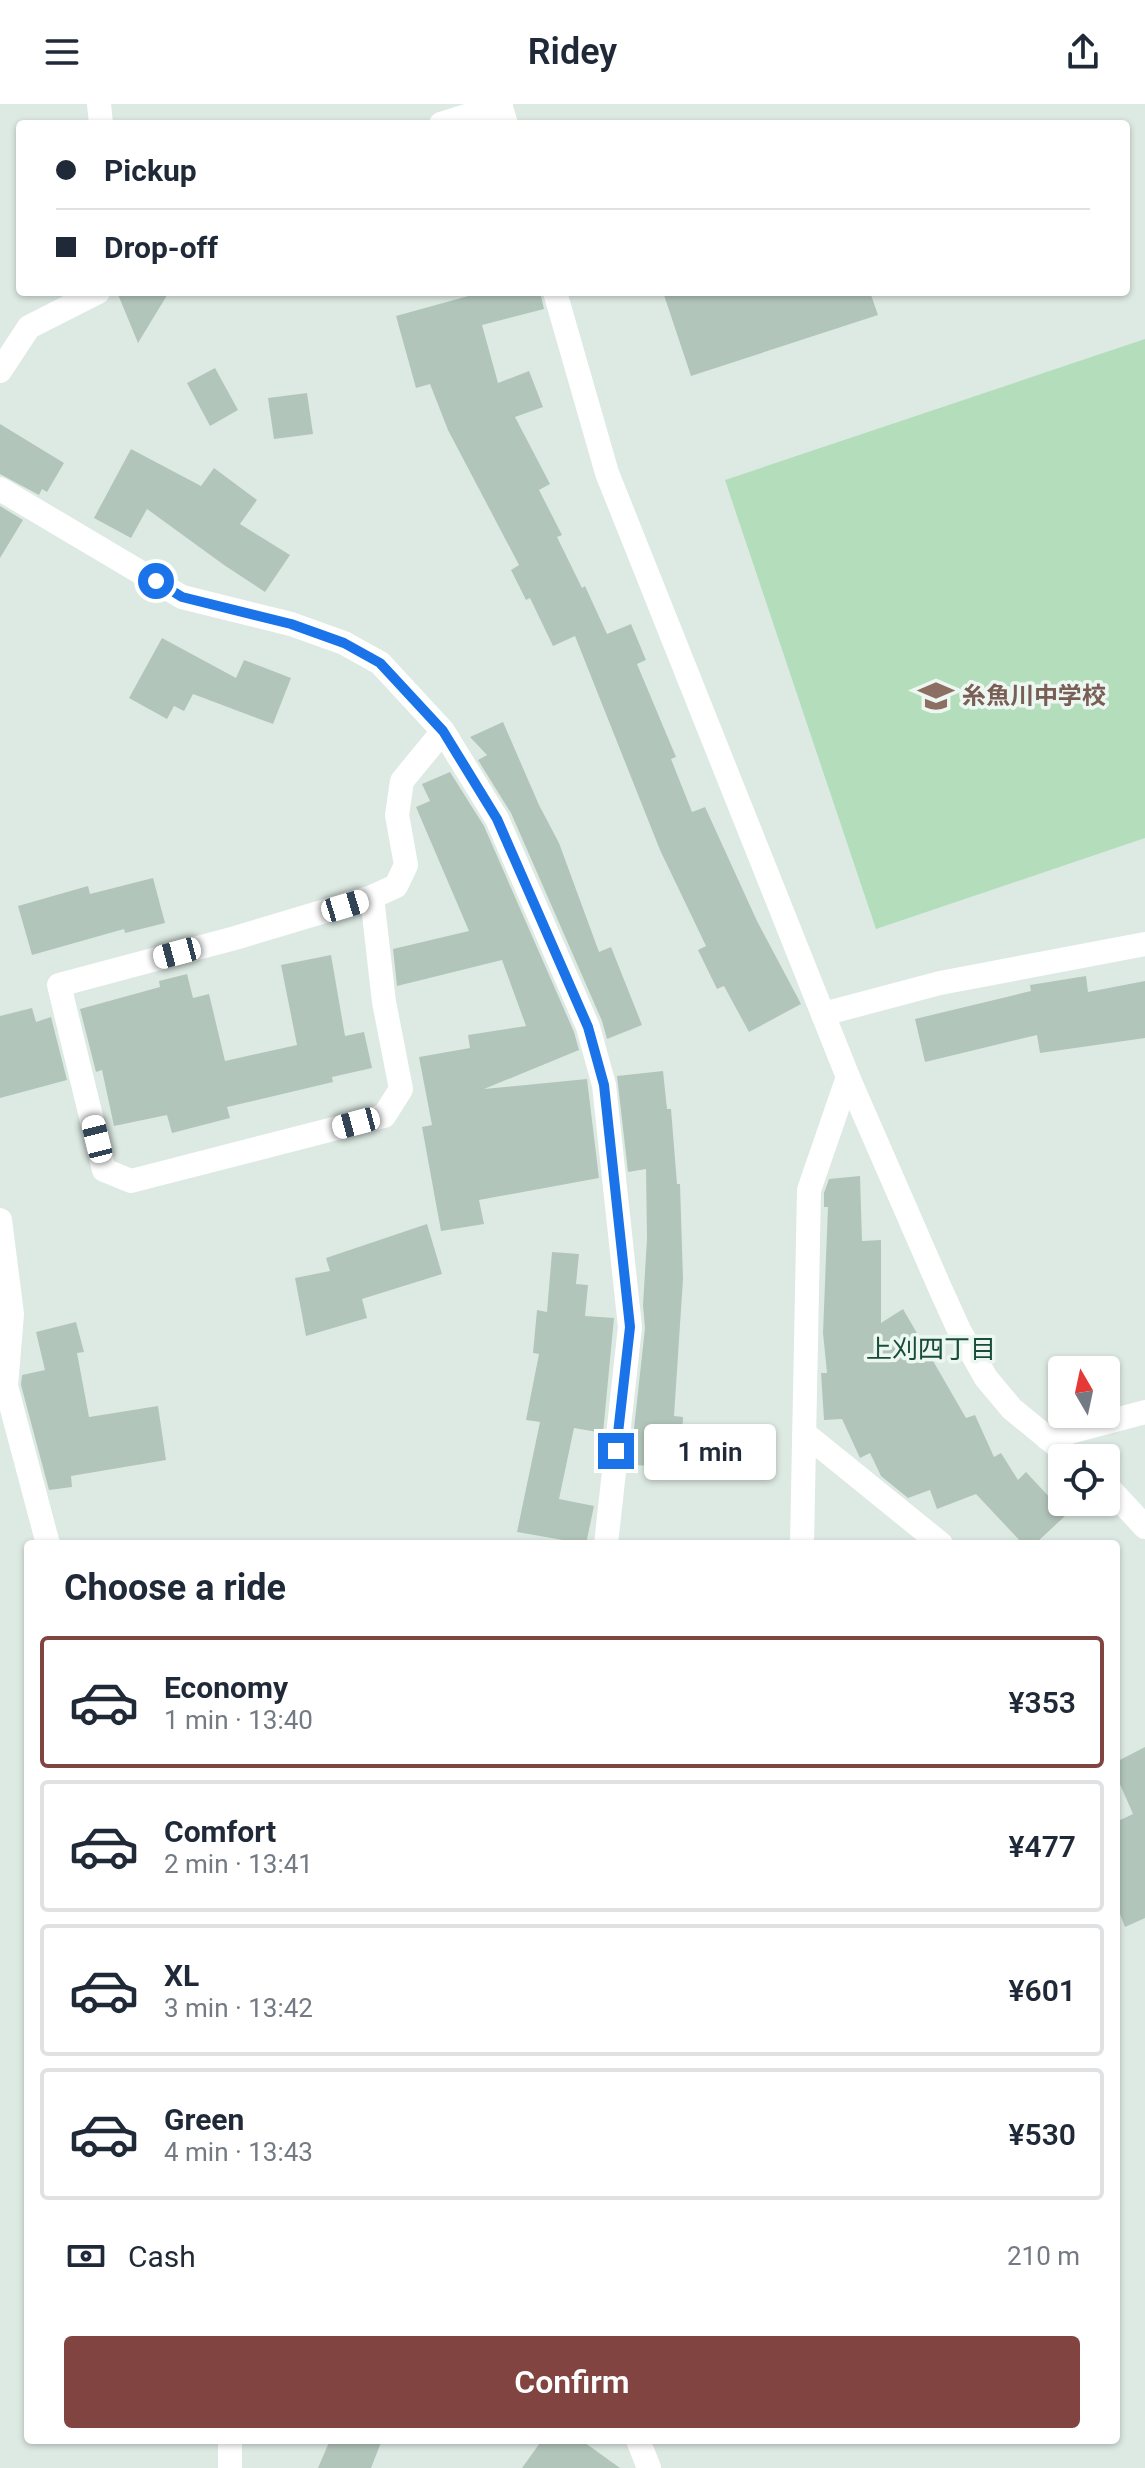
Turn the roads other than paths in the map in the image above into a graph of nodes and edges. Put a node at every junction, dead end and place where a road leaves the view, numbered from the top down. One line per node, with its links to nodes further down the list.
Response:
1 (500, 104): 2 (street)
2 (453, 120)
3 (90, 296): 5 (street)
4 (556, 296): 10 (street)
5 (0, 371)
6 (0, 489): 7 (street)
7 (443, 731): 8 (street); 20 (street)
8 (372, 897): 8 (street)
9 (1145, 944): 10 (street)
10 (823, 1014): 11 (street)
11 (848, 1077): 14 (street); 15 (street)
12 (0, 1220): 19 (street)
13 (1145, 1412): 15 (street)
14 (804, 1433): 21 (street); 22 (street)
15 (1047, 1438): 16 (street)
16 (1054, 1444)
17 (1120, 1500): 18 (street)
18 (1145, 1527)
19 (47, 1540)
20 (606, 1540)
21 (802, 1540)
22 (936, 1540)
23 (230, 2444): 25 (street)
24 (640, 2444): 26 (street)
25 (230, 2468)
26 (649, 2468)

